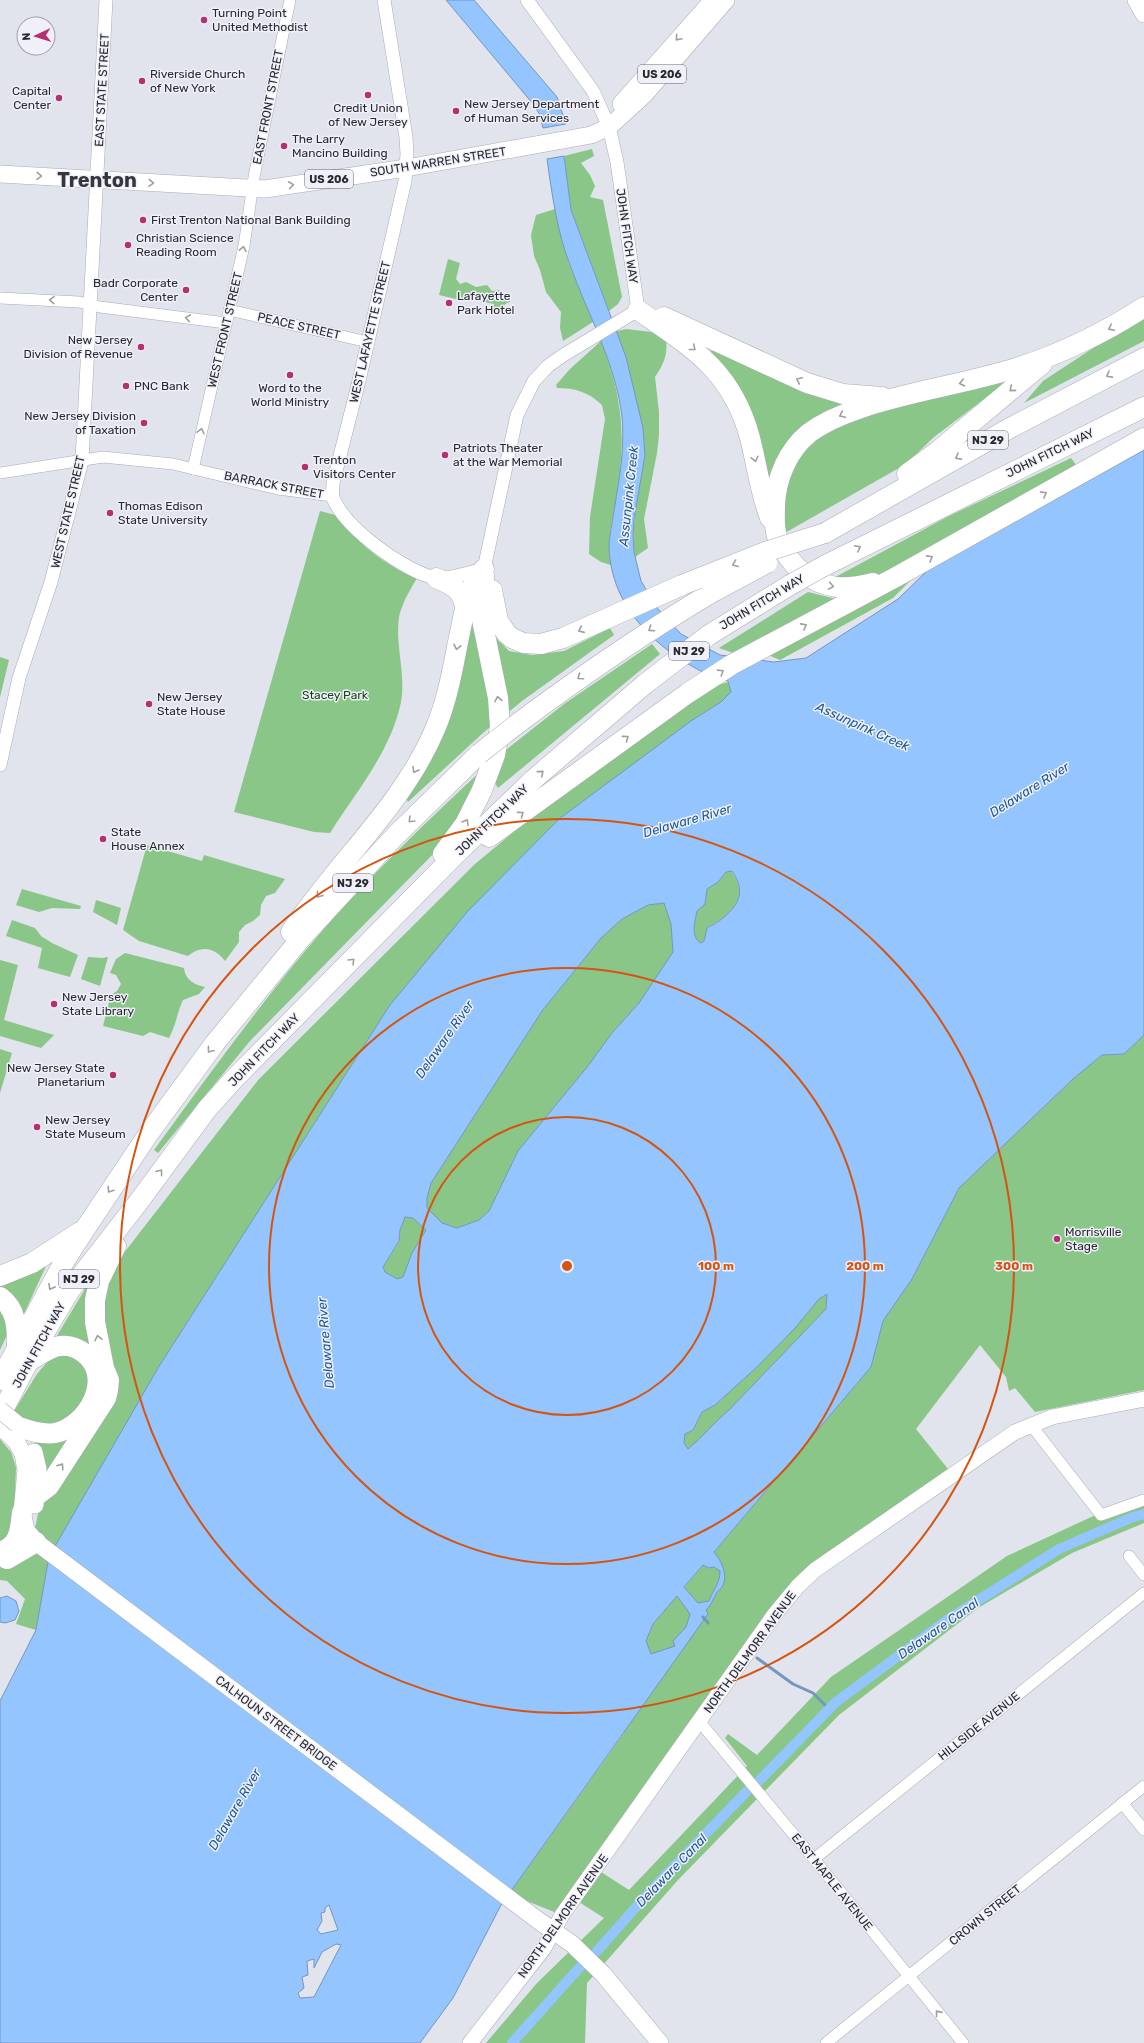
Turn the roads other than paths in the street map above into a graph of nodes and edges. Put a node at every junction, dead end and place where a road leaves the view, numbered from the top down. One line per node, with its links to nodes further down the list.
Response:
1 (106, 0): 12 (street, EAST STATE STREET)
2 (290, 0): 13 (street, EAST FRONT STREET)
3 (384, 0): 10 (street, WEST LAFAYETTE STREET)
4 (527, 0): 9 (street, JOHN FITCH WAY)
5 (712, 0): 9 (main road, one-way to 9)
6 (726, 0): 9 (main road, SOUTH WARREN STREET / US 206)
7 (1136, 0): 8 (main road)
8 (1144, 14)
9 (609, 127): 10 (main road, SOUTH WARREN STREET / US 206); 18 (street, JOHN FITCH WAY)
10 (406, 168): 13 (main road, SOUTH WARREN STREET / US 206, one-way to 10); 20 (street, WEST LAFAYETTE STREET)
11 (0, 174): 12 (main road, US 206, one-way to 12)
12 (98, 180): 13 (main road, SOUTH WARREN STREET / US 206, one-way to 13); 15 (street, WEST STATE STREET)
13 (252, 190): 17 (street, WEST FRONT STREET, one-way to 13)
14 (0, 298): 15 (street, one-way to 14)
15 (91, 304): 19 (street, one-way to 15); 28 (street, WEST STATE STREET)
16 (1144, 307): 21 (highway, one-way to 21)
17 (229, 310): 19 (street, WEST FRONT STREET); 20 (street, PEACE STREET)
18 (630, 314): 23 (highway, one-way to 18); 33 (highway, one-way to 33); 34 (street)
19 (226, 323): 29 (street, WEST FRONT STREET, one-way to 19)
20 (368, 342): 31 (street, WEST LAFAYETTE STREET)
21 (1053, 355): 23 (highway, one-way to 23); 32 (highway, one-way to 32)
22 (1144, 358): 32 (highway, NJ 29, one-way to 32)
23 (892, 398): 33 (highway, one-way to 33)
24 (1144, 401): 26 (highway)
25 (1144, 407): 26 (highway, JOHN FITCH WAY / NJ 29)
26 (1123, 417): 39 (highway, JOHN FITCH WAY / NJ 29, one-way to 26, bridge)
27 (1144, 438): 35 (highway, one-way to 27)
28 (82, 461): 29 (street, BARRACK STREET); 30 (street, BARRACK STREET); 38 (street, WEST STATE STREET)
29 (193, 468): 31 (street, BARRACK STREET)
30 (0, 473)
31 (333, 496): 36 (street, BARRACK STREET)
32 (830, 530): 34 (highway, one-way to 34, bridge); 41 (highway, JOHN FITCH WAY / NJ 29, one-way to 41, bridge)
33 (776, 533): 35 (highway, one-way to 35)
34 (484, 570): 36 (street); 37 (highway); 40 (highway, one-way to 34)
35 (896, 577): 39 (highway, one-way to 35)
36 (436, 578): 37 (highway)
37 (466, 609): 41 (highway, one-way to 41)
38 (0, 765)
39 (433, 878): 40 (highway, JOHN FITCH WAY / NJ 29)
40 (382, 930): 42 (highway, JOHN FITCH WAY / NJ 29, one-way to 40)
41 (234, 1019): 43 (highway, JOHN FITCH WAY / NJ 29, one-way to 43)
42 (137, 1204): 46 (highway, JOHN FITCH WAY / NJ 29); 52 (highway, one-way to 42)
43 (85, 1229): 44 (highway); 46 (highway, JOHN FITCH WAY / NJ 29, one-way to 46)
44 (0, 1276)
45 (0, 1297): 46 (highway)
46 (24, 1354): 47 (highway, JOHN FITCH WAY / NJ 29); 50 (highway, JOHN FITCH WAY / NJ 29); 50 (highway)
47 (0, 1380)
48 (1144, 1399): 51 (main road, NORTH DELMORR AVENUE)
49 (0, 1410): 50 (main road, bridge)
50 (9, 1425): 52 (main road); 54 (main road)
51 (1031, 1425): 53 (street); 61 (main road, NORTH DELMORR AVENUE)
52 (36, 1496): 55 (main road)
53 (1144, 1500)
54 (22, 1512): 55 (main road); 56 (highway)
55 (37, 1542): 58 (highway); 66 (main road, CALHOUN STREET BRIDGE)
56 (0, 1552)
57 (1130, 1556): 59 (street)
58 (0, 1561)
59 (1142, 1570)
60 (1144, 1593): 65 (street, HILLSIDE AVENUE)
61 (699, 1722): 65 (street, EAST MAPLE AVENUE); 66 (main road, NORTH DELMORR AVENUE)
62 (1144, 1786): 63 (street, CROWN STREET)
63 (1122, 1803): 64 (street); 67 (street, CROWN STREET)
64 (1144, 1830)
65 (814, 1859): 67 (street, EAST MAPLE AVENUE)
66 (553, 1931): 68 (main road, NORTH DELMORR AVENUE); 69 (main road, CALHOUN STREET BRIDGE)
67 (909, 1976): 70 (street, CROWN STREET); 71 (street, EAST MAPLE AVENUE, one-way to 67)
68 (470, 2043)
69 (660, 2043)
70 (826, 2043)
71 (963, 2043)

